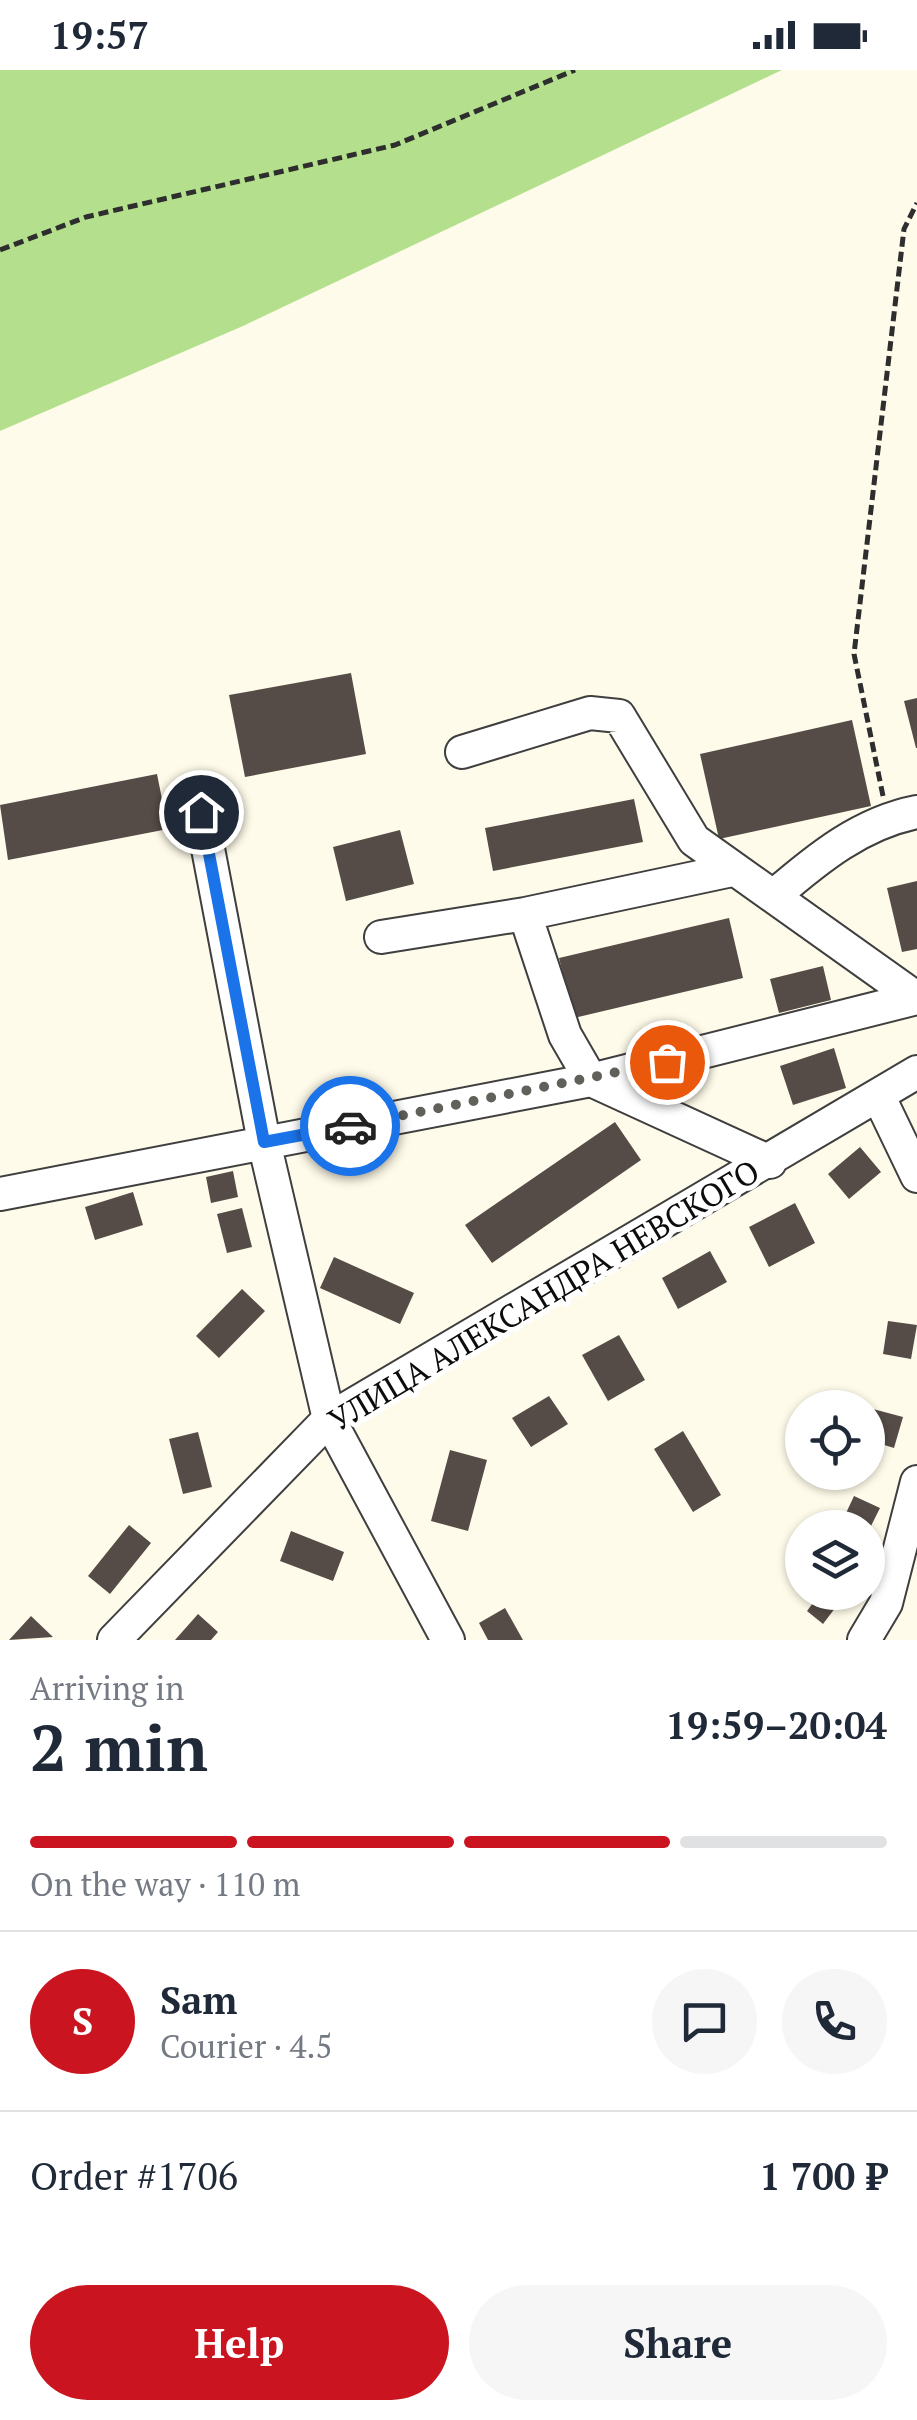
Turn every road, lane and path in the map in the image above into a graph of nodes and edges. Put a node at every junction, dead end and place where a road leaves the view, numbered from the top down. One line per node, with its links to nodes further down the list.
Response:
1 (575, 70): 3 (path)
2 (917, 203): 6 (path)
3 (0, 250)
4 (462, 752): 7 (street)
5 (201, 812): 15 (street)
6 (902, 815): 8 (street)
7 (732, 870): 8 (street); 9 (street)
8 (775, 895): 11 (street)
9 (525, 914): 10 (street); 13 (street)
10 (382, 936)
11 (916, 998): 13 (street)
12 (917, 1072): 14 (street, УЛИЦА АЛЕКСАНДРА НЕВСКОГО)
13 (591, 1080): 15 (street); 16 (street)
14 (879, 1097): 16 (street, УЛИЦА АЛЕКСАНДРА НЕВСКОГО); 17 (street)
15 (264, 1142): 18 (street); 19 (street)
16 (770, 1162): 19 (street, УЛИЦА АЛЕКСАНДРА НЕВСКОГО)
17 (917, 1176)
18 (0, 1194)
19 (330, 1418): 21 (street, УЛИЦА АЛЕКСАНДРА НЕВСКОГО); 22 (street)
20 (917, 1482): 23 (street)
21 (114, 1640)
22 (448, 1640)
23 (864, 1640)

